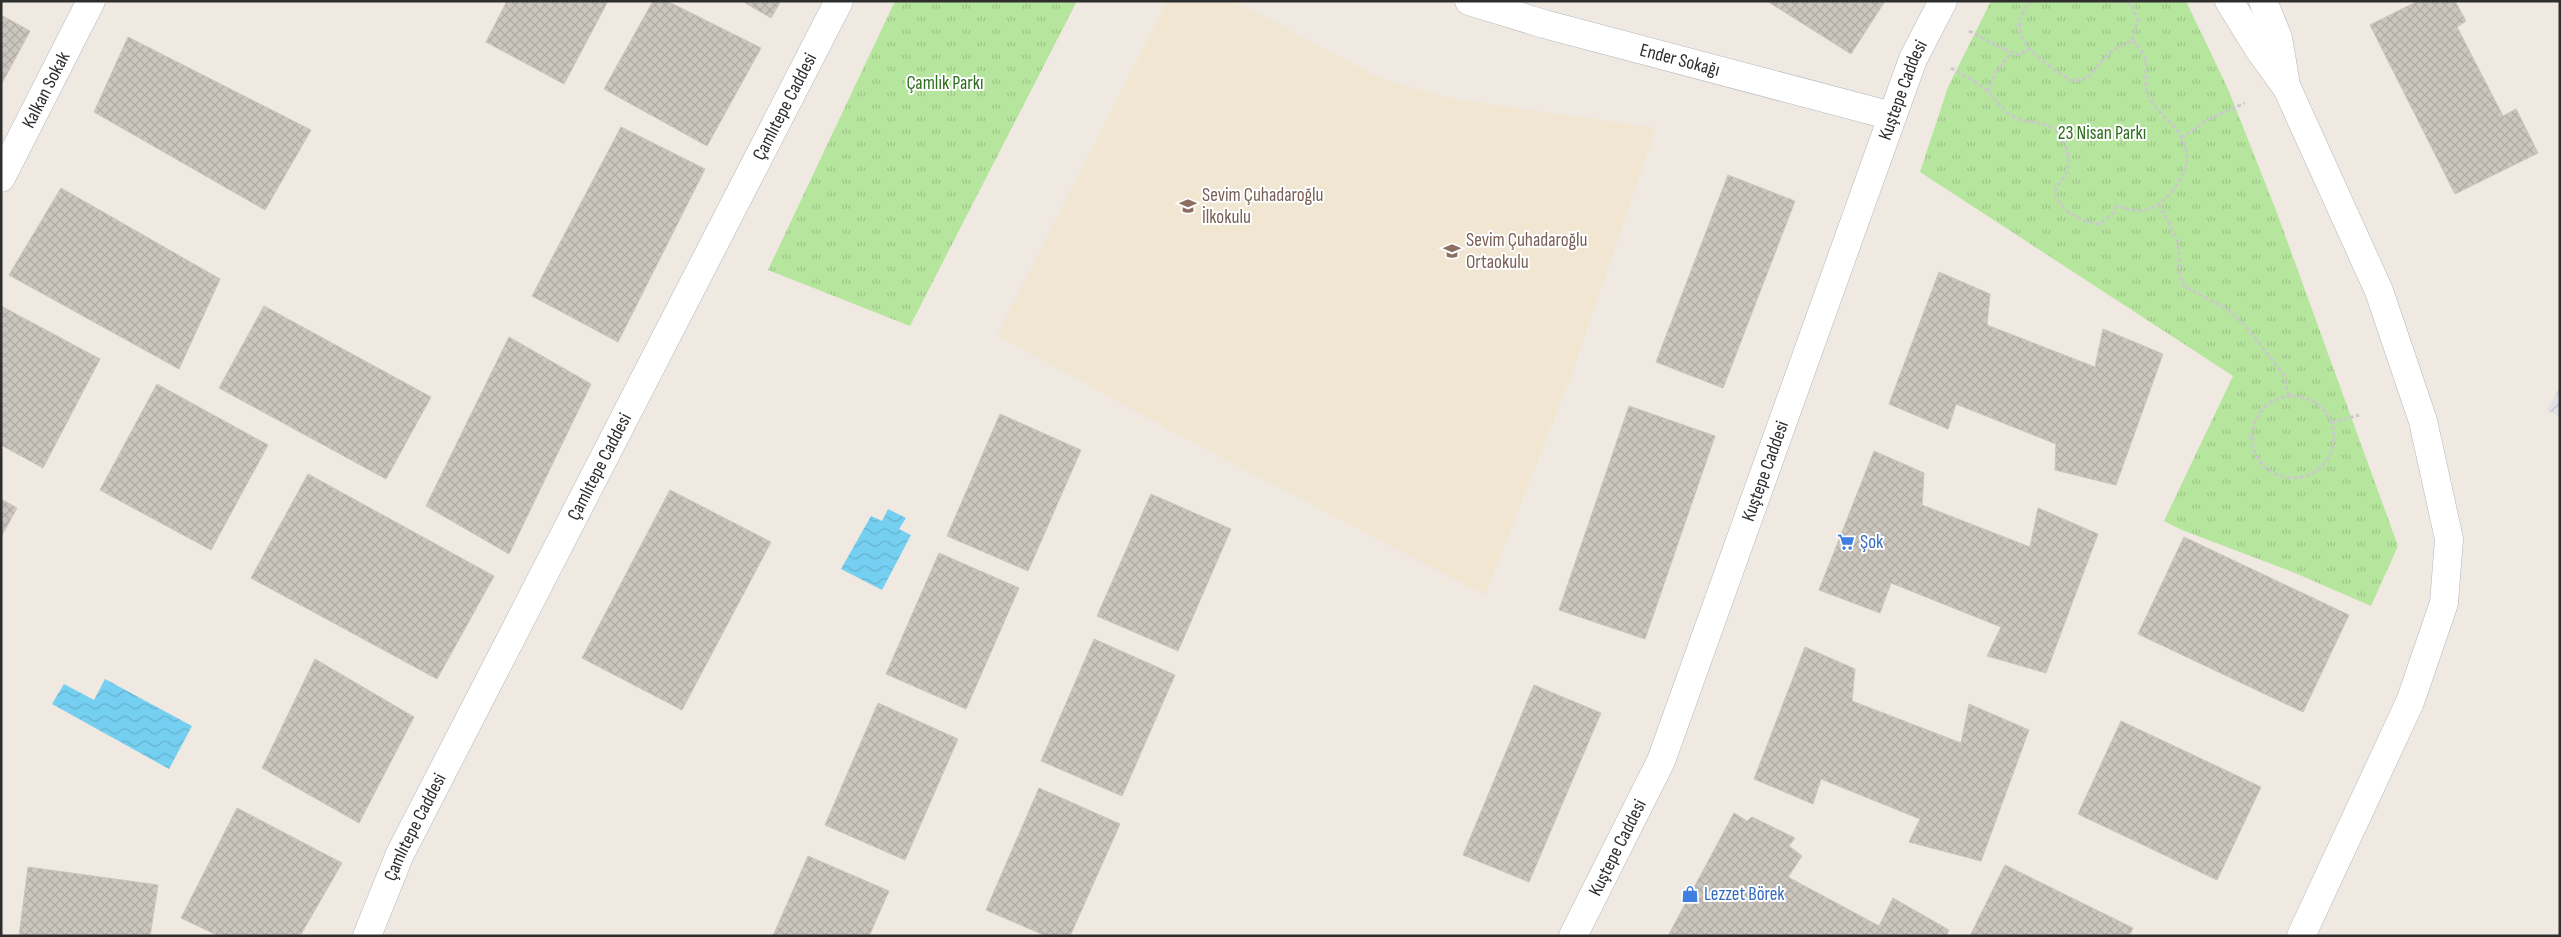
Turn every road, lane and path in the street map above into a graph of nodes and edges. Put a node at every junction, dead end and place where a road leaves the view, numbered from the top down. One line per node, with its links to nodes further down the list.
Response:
1 (91, 1): 19 (street, Kalkan Sokak)
2 (839, 1): 24 (street, Çamlıtepe Caddesi)
3 (1469, 1): 17 (street, Ender Sokağı)
4 (1943, 1): 17 (street, Kuştepe Caddesi)
5 (2032, 1): 11 (path)
6 (2125, 1): 10 (path)
7 (2229, 1): 14 (street)
8 (2263, 1): 14 (street)
9 (1969, 31): 12 (path)
10 (2132, 40): 11 (path); 18 (path)
11 (2029, 49): 12 (path)
12 (2011, 52): 15 (path)
13 (1951, 68): 15 (path)
14 (2287, 88): 26 (street)
15 (1988, 91): 20 (path)
16 (2245, 103): 18 (path)
17 (1892, 116): 25 (street, Kuştepe Caddesi)
18 (2181, 138): 20 (path)
19 (1, 178)
20 (2159, 204): 21 (path)
21 (2288, 396): 23 (path); 23 (path)
22 (2359, 415): 23 (path)
23 (2331, 423)
24 (367, 936)
25 (1573, 936)
26 (2301, 936)

